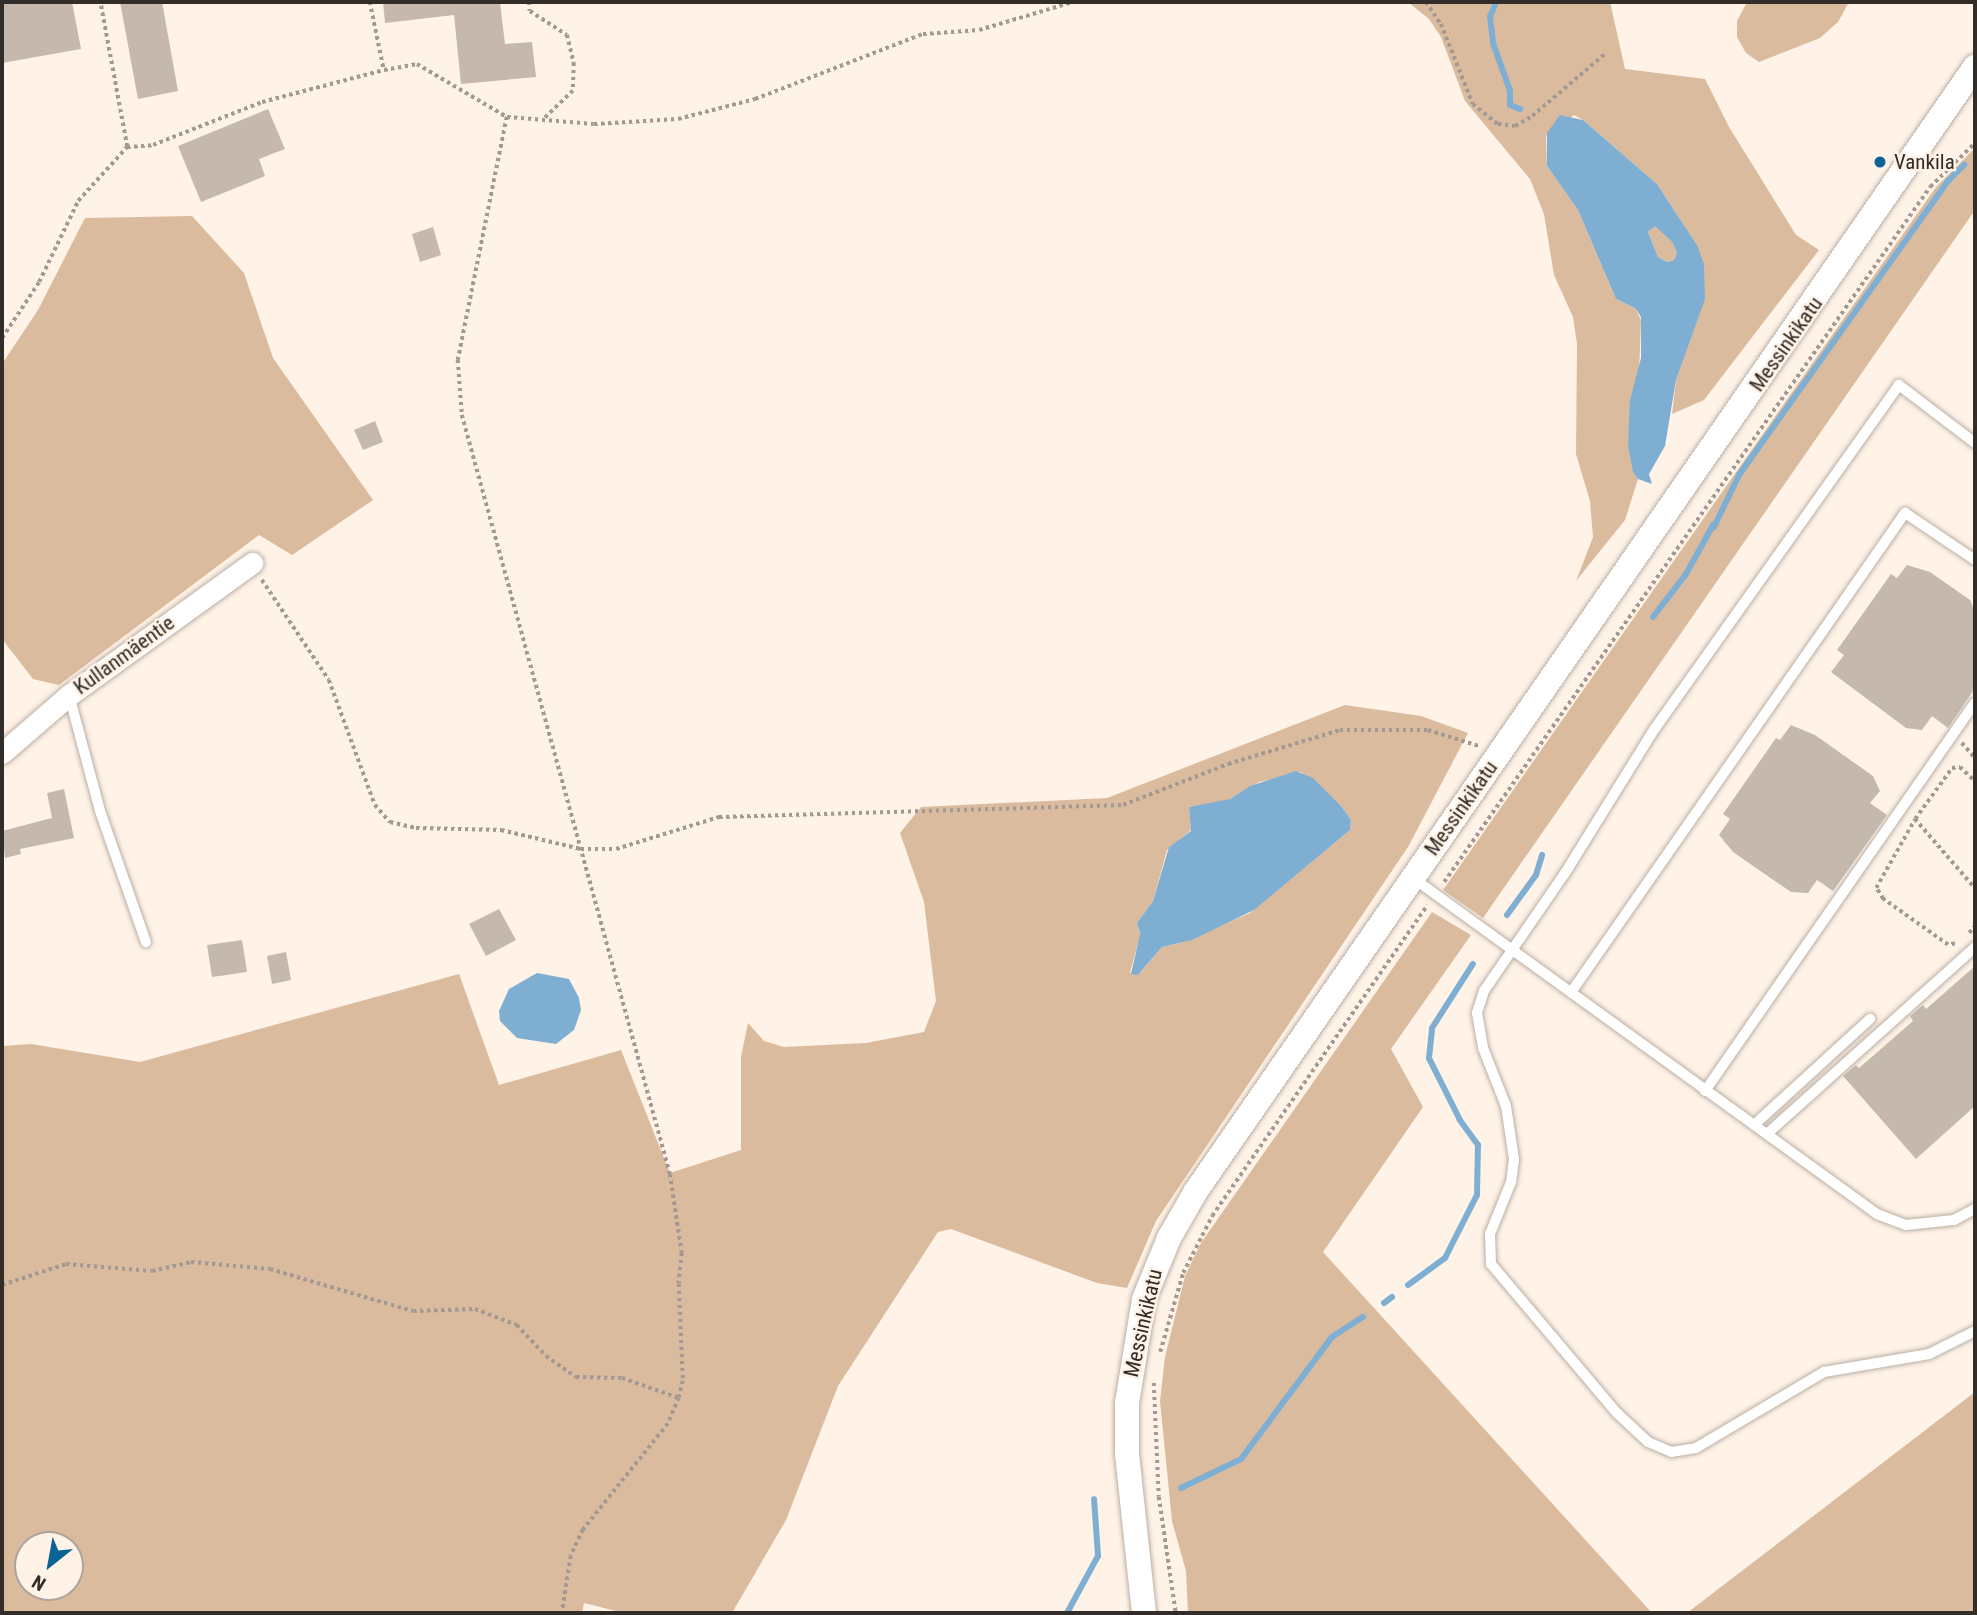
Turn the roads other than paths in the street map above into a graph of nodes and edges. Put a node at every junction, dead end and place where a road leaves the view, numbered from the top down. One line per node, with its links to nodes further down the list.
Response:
1 (1973, 77): 8 (street, Messinkikatu)
2 (1975, 443): 11 (lane)
3 (1975, 560): 12 (lane)
4 (252, 564): 5 (street, Kullanmäentie)
5 (69, 695): 7 (street, Kullanmäentie); 9 (lane)
6 (1975, 703): 14 (lane)
7 (2, 753)
8 (1412, 878): 11 (lane); 19 (street, Messinkikatu)
9 (146, 942)
10 (1975, 947): 16 (lane)
11 (1512, 950): 12 (lane); 18 (lane)
12 (1572, 991): 14 (lane)
13 (1870, 1019): 15 (lane)
14 (1705, 1091): 15 (lane)
15 (1755, 1124): 16 (lane)
16 (1768, 1133): 17 (lane)
17 (1975, 1209)
18 (1975, 1331)
19 (1144, 1613)

